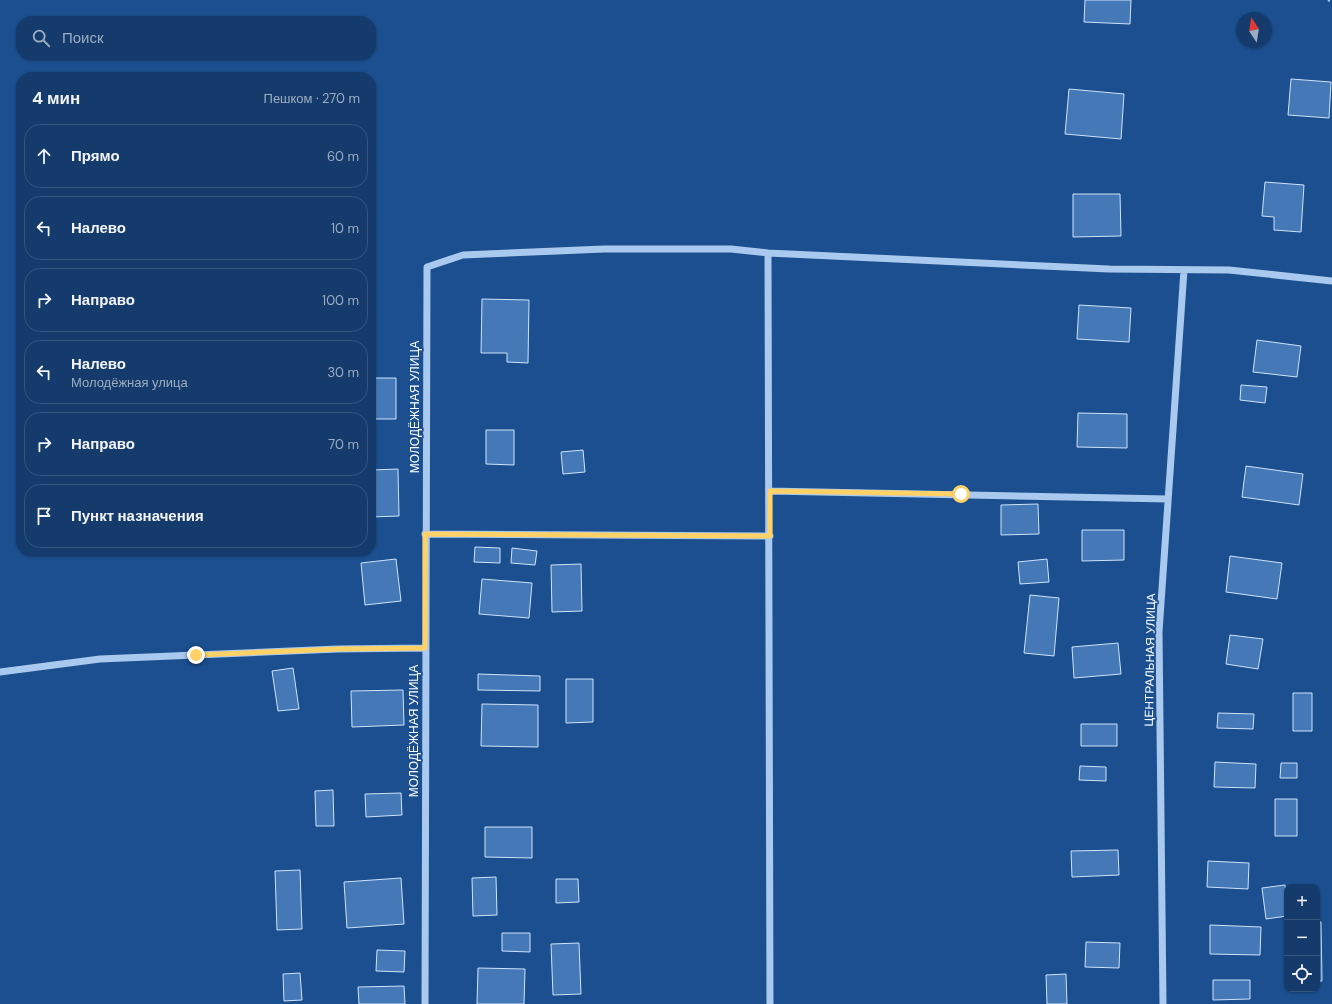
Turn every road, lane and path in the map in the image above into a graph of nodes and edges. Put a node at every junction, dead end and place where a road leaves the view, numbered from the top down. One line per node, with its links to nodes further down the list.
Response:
1 (1328, 0): 2 (path)
2 (1332, 2)
3 (768, 253): 4 (street); 6 (street); 8 (street, МОЛОДЁЖНАЯ УЛИЦА)
4 (1184, 270): 5 (street); 7 (street, ЦЕНТРАЛЬНАЯ УЛИЦА)
5 (1332, 281)
6 (770, 491): 7 (street); 9 (street)
7 (1168, 499): 14 (street, ЦЕНТРАЛЬНАЯ УЛИЦА)
8 (425, 534): 9 (street); 10 (street, МОЛОДЁЖНАЯ УЛИЦА)
9 (770, 536): 13 (street)
10 (425, 648): 11 (street); 12 (street, МОЛОДЁЖНАЯ УЛИЦА)
11 (0, 672)
12 (424, 1004)
13 (770, 1004)
14 (1163, 1004)

